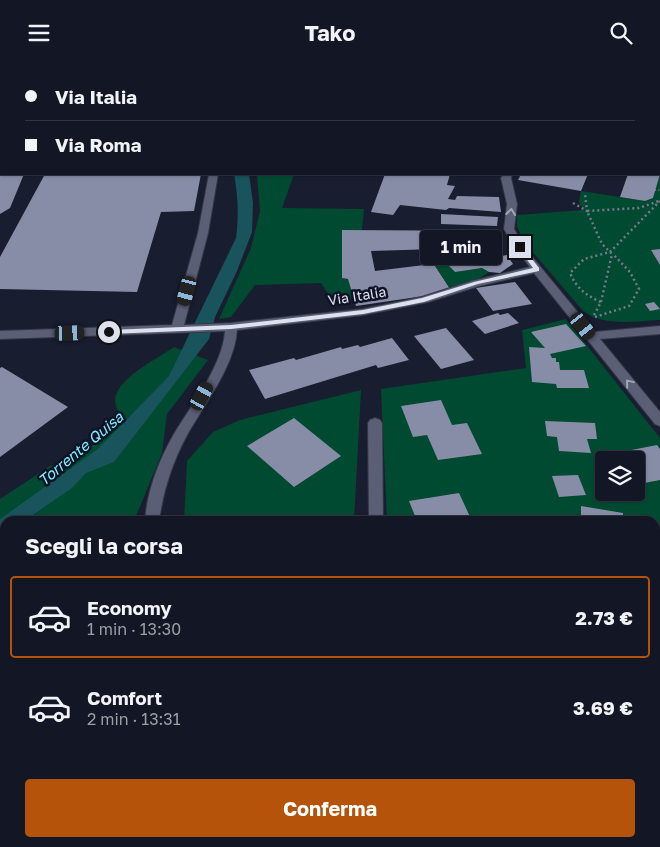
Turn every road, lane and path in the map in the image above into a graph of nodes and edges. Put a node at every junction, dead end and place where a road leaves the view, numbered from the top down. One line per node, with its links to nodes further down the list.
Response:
1 (213, 175): 14 (street)
2 (508, 175): 10 (street, one-way to 2)
3 (655, 190): 4 (path)
4 (660, 191)
5 (584, 193): 8 (path)
6 (660, 201): 8 (path); 9 (path)
7 (573, 203): 8 (path)
8 (587, 211): 9 (path)
9 (611, 253): 11 (path); 11 (path); 12 (path)
10 (537, 269): 13 (street, Via Italia); 18 (street)
11 (601, 302): 12 (path)
12 (592, 318): 16 (path)
13 (231, 327): 14 (street, Via Italia); 21 (street)
14 (177, 330): 17 (street, Via Italia)
15 (660, 330): 16 (street)
16 (607, 334): 18 (street)
17 (0, 335)
18 (590, 336): 19 (street, one-way to 18)
19 (660, 421)
20 (375, 423): 22 (street)
21 (152, 516)
22 (376, 516)

